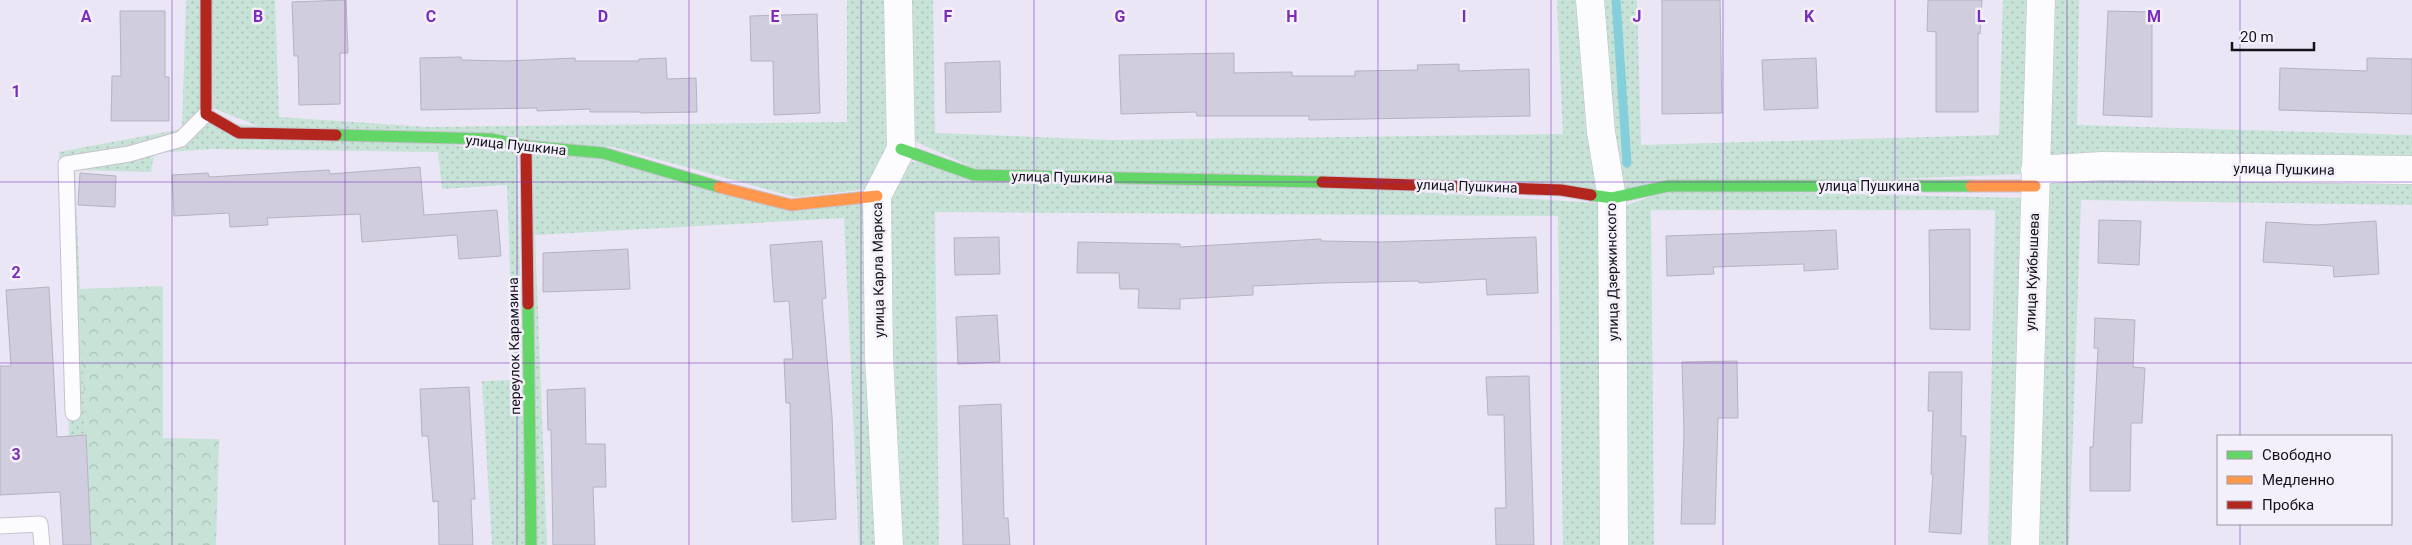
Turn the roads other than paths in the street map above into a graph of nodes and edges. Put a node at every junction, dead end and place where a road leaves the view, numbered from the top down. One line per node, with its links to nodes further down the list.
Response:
1 (206, 0): 5 (street)
2 (898, 0): 7 (street, улица Карла Маркса)
3 (1590, 0): 11 (street, улица Дзержинского)
4 (2041, 0): 9 (street, улица Куйбышева)
5 (206, 114): 6 (street, улица Пушкина); 12 (lane)
6 (526, 146): 10 (street, улица Пушкина); 15 (street, переулок Карамзина)
7 (901, 149): 10 (street, улица Карла Маркса); 11 (street, улица Пушкина)
8 (2412, 170): 9 (street, улица Пушкина)
9 (2035, 178): 11 (street, улица Пушкина); 18 (street, улица Куйбышева)
10 (877, 196): 16 (street, улица Карла Маркса)
11 (1612, 198): 17 (street, улица Дзержинского)
12 (73, 413)
13 (0, 526): 14 (lane)
14 (42, 545)
15 (531, 545)
16 (889, 545)
17 (1614, 545)
18 (2025, 545)

